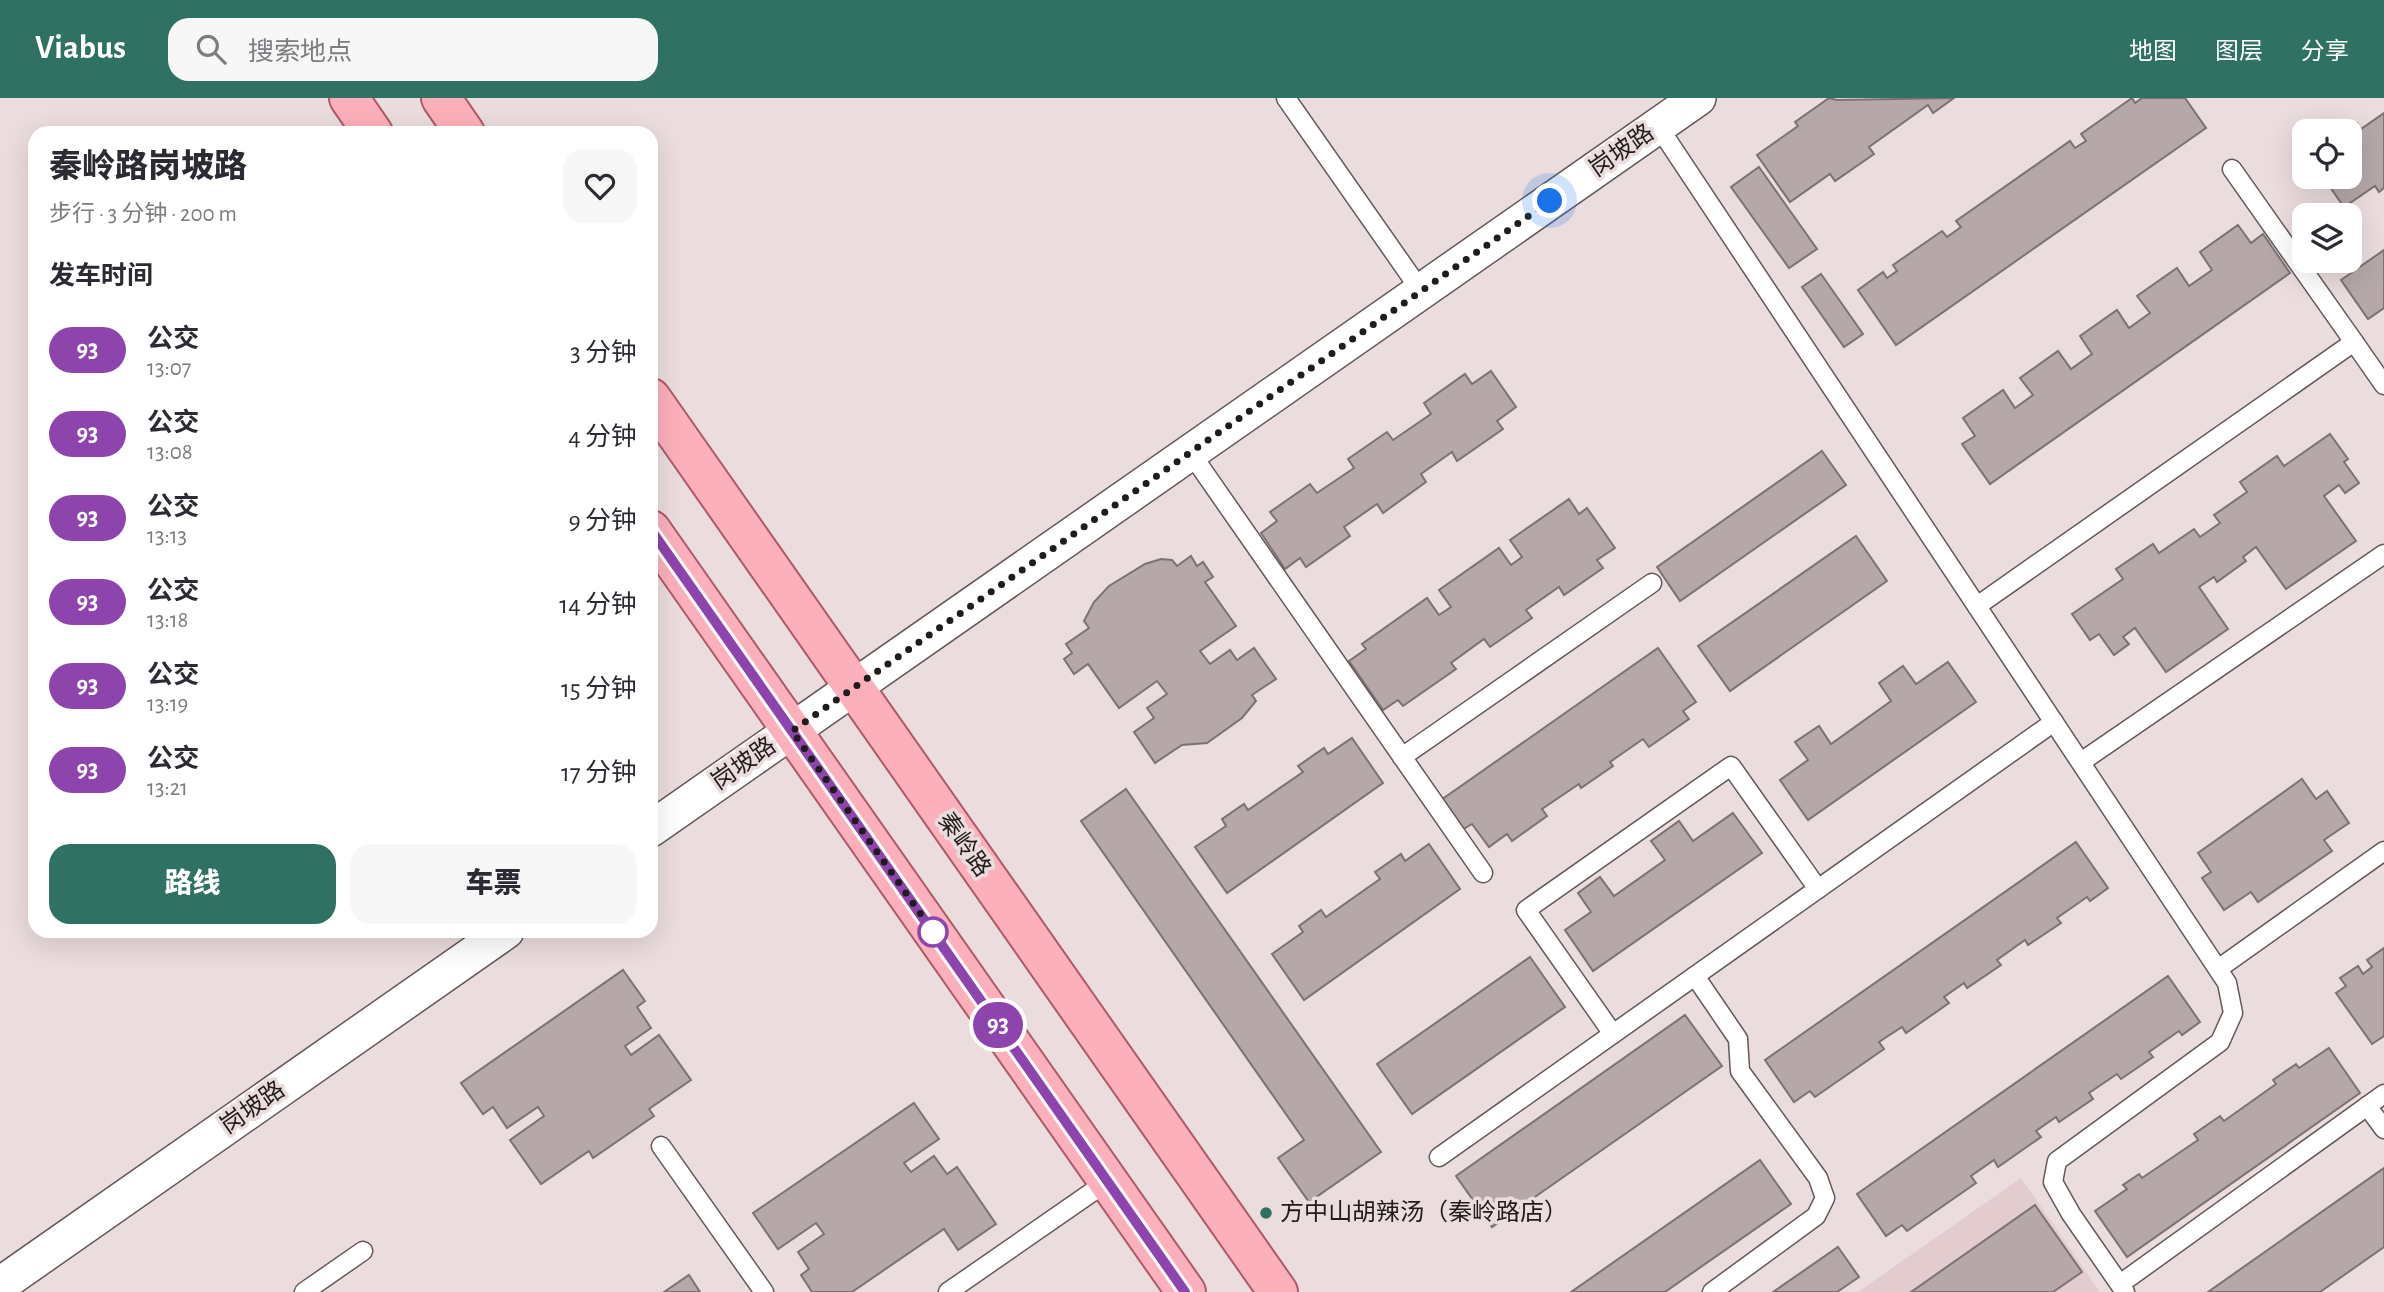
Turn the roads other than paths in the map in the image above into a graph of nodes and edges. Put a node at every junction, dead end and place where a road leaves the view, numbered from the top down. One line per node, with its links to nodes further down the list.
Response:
1 (349, 98): 5 (main road)
2 (440, 98): 6 (main road)
3 (1286, 98): 9 (lane)
4 (1698, 98): 7 (street, 岗坡路)
5 (368, 126)
6 (460, 126)
7 (1658, 126): 9 (street, 岗坡路); 17 (lane)
8 (2232, 169): 10 (lane)
9 (1421, 291): 13 (street, 岗坡路)
10 (2354, 342): 11 (lane); 17 (lane)
11 (2384, 385)
12 (658, 408): 18 (main road, 秦岭路)
13 (1191, 452): 18 (street, 岗坡路); 21 (lane)
14 (658, 540): 20 (main road)
15 (2384, 554): 22 (lane)
16 (1652, 583): 21 (lane)
17 (1977, 606): 19 (lane)
18 (854, 687): 20 (street, 岗坡路); 44 (main road, 秦岭路)
19 (2054, 722): 22 (lane); 26 (lane)
20 (792, 731): 23 (street, 岗坡路); 36 (main road)
21 (1402, 757): 25 (lane)
22 (2081, 762): 39 (lane)
23 (658, 824)
24 (2384, 852): 28 (lane)
25 (1483, 873)
26 (1818, 889): 29 (lane); 30 (lane)
27 (496, 938): 38 (street, 岗坡路)
28 (2225, 964)
29 (1695, 976): 30 (lane); 45 (lane)
30 (1613, 1034): 35 (lane)
31 (2384, 1094): 32 (lane)
32 (2367, 1106): 33 (lane); 39 (lane)
33 (2384, 1129)
34 (660, 1146): 41 (lane)
35 (1439, 1157)
36 (1108, 1181): 42 (lane); 43 (main road)
37 (363, 1251): 40 (lane)
38 (0, 1284)
39 (2122, 1288)
40 (304, 1292)
41 (764, 1292)
42 (948, 1292)
43 (1185, 1292)
44 (1278, 1292)
45 (1712, 1292)

